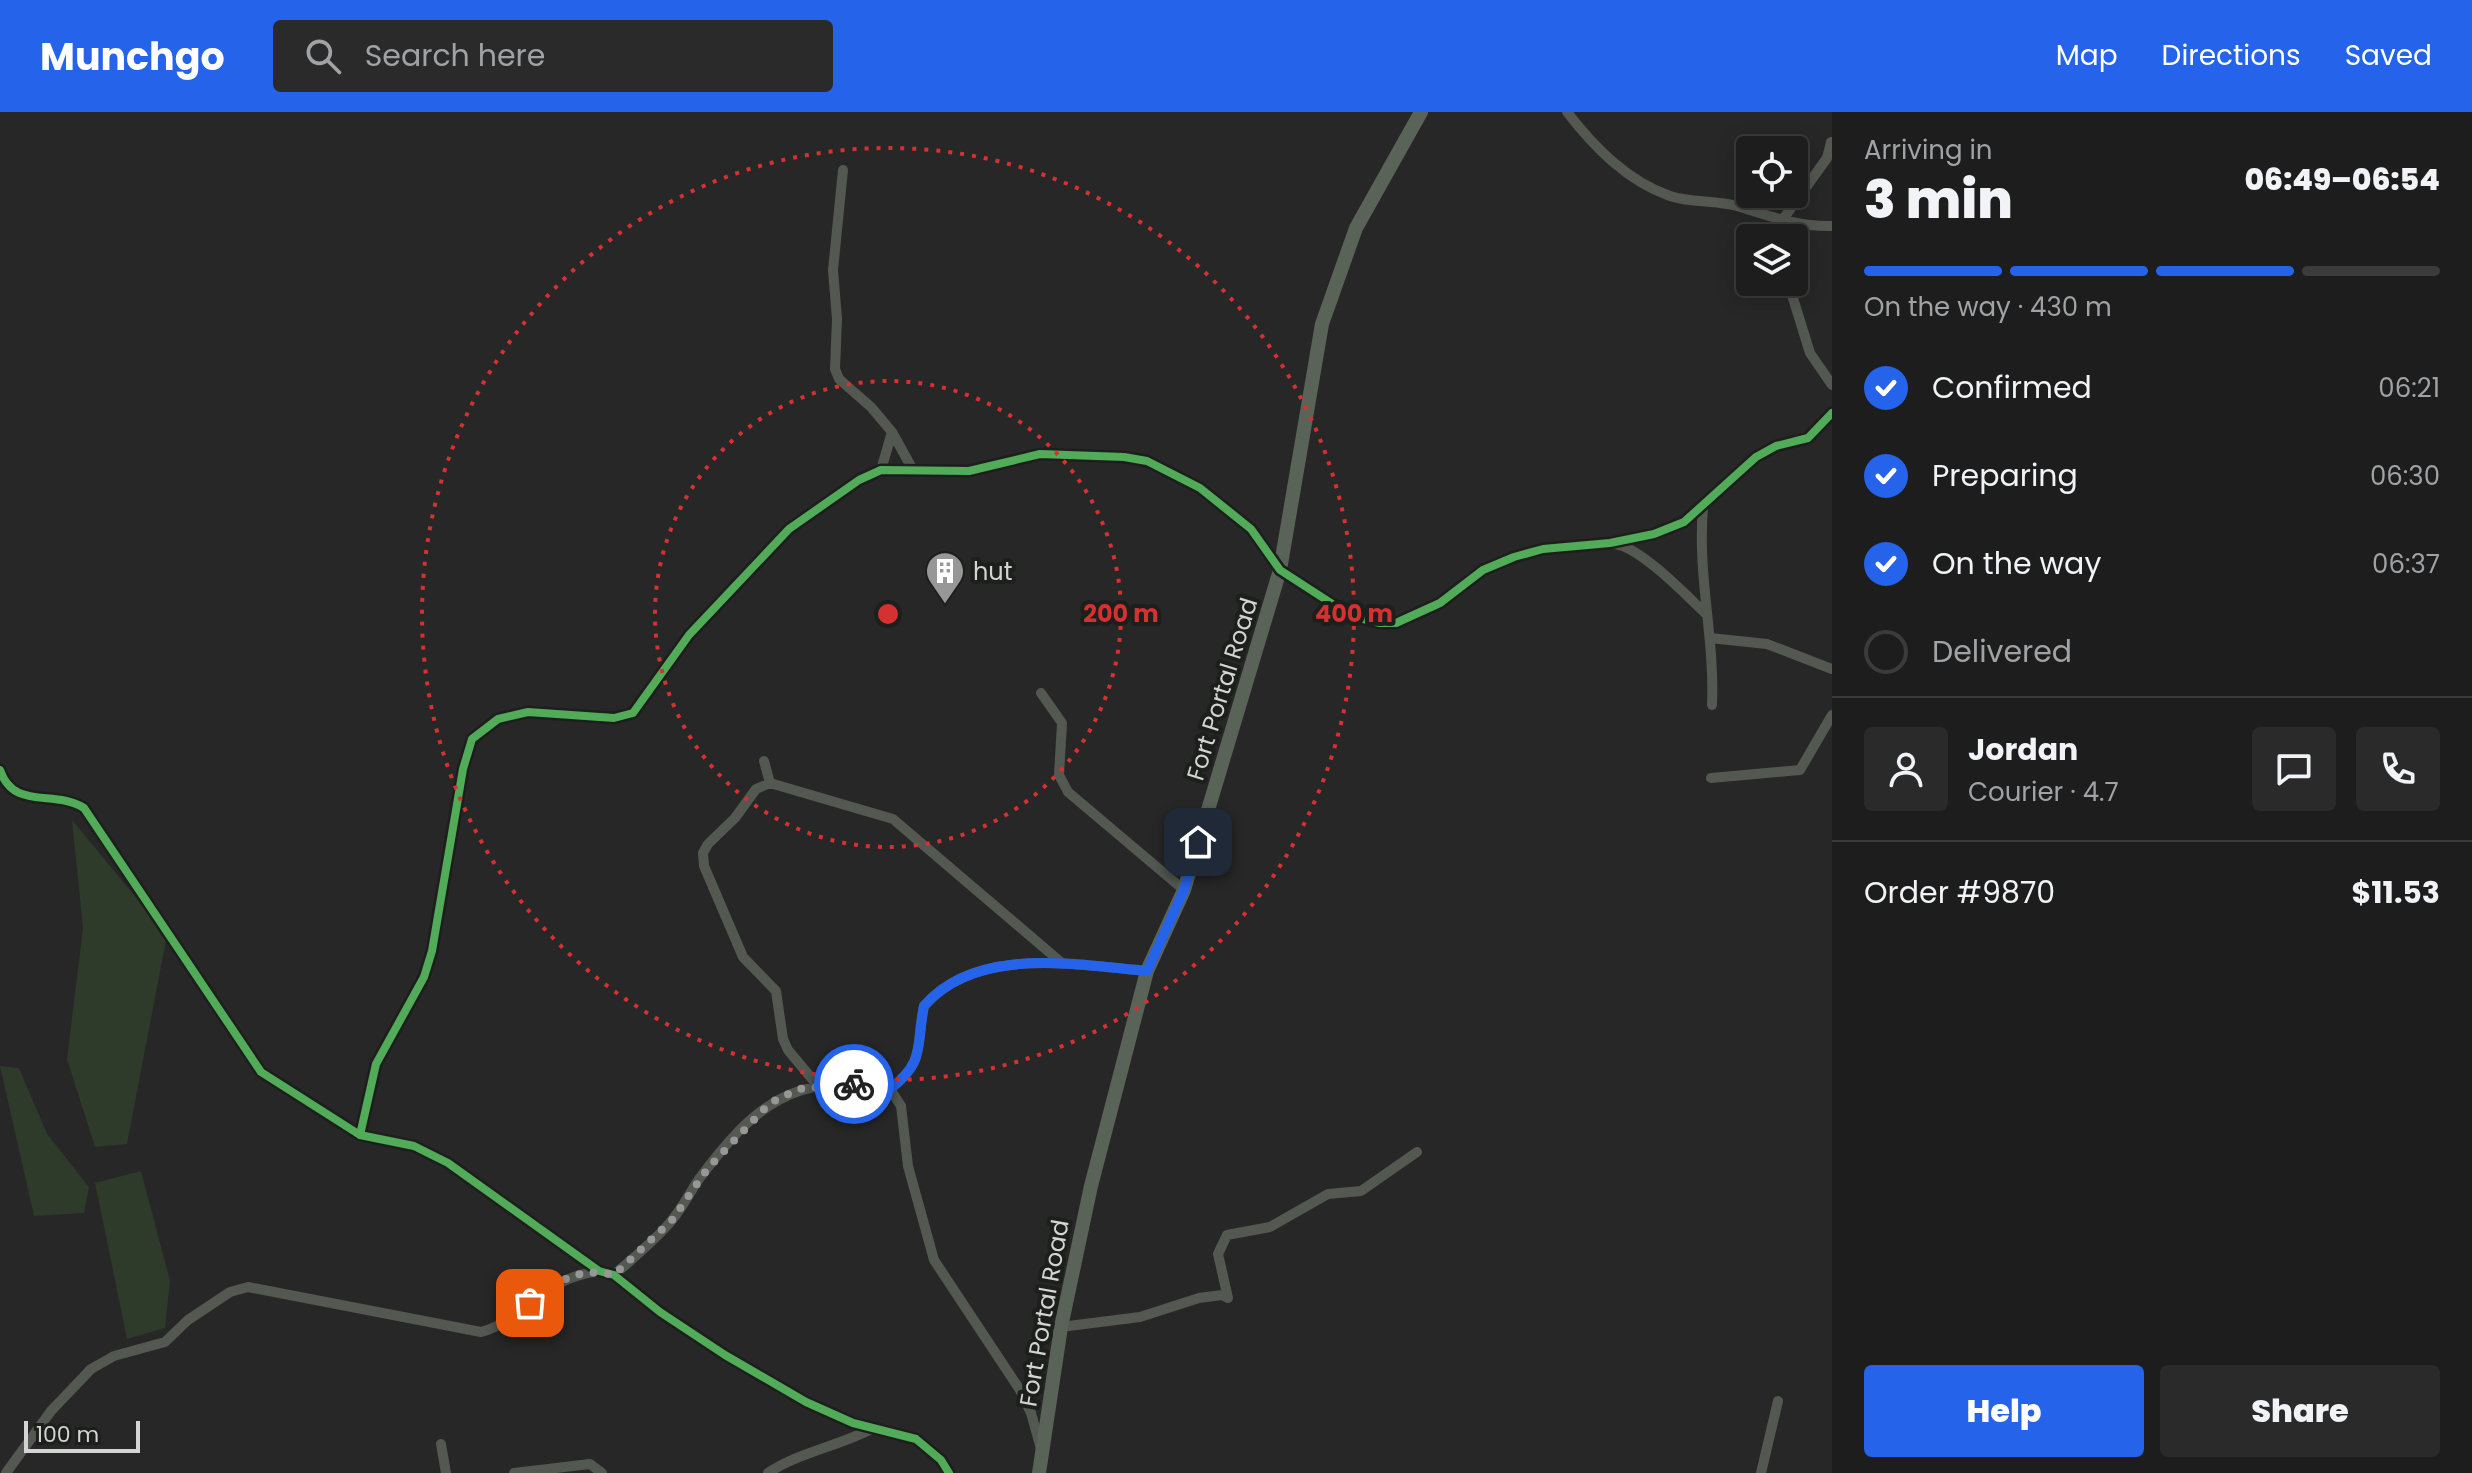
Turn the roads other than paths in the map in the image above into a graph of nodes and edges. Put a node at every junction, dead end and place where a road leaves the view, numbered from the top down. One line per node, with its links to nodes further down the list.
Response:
1 (1421, 112): 15 (main road, Fort Portal Road)
2 (1567, 112): 5 (street)
3 (1831, 142): 5 (street)
4 (843, 170): 10 (street)
5 (1781, 222): 6 (street)
6 (1832, 226)
7 (1792, 296): 8 (street)
8 (1832, 385)
9 (1832, 413): 13 (street)
10 (892, 432): 11 (street); 12 (street)
11 (881, 470): 12 (street); 33 (street)
12 (913, 470): 15 (street)
13 (1703, 508): 14 (street); 16 (street)
14 (1610, 543): 15 (street); 16 (street)
15 (1280, 570): 26 (main road, Fort Portal Road)
16 (1705, 613): 17 (street)
17 (1710, 638): 18 (street); 20 (street)
18 (1832, 669)
19 (1041, 693): 26 (street)
20 (1712, 705)
21 (1832, 715): 24 (street)
22 (764, 761): 25 (street)
23 (0, 770): 33 (street)
24 (1711, 778)
25 (770, 783): 27 (street); 29 (street)
26 (1184, 890): 28 (main road, Fort Portal Road)
27 (1063, 964): 28 (street); 32 (street)
28 (1147, 971): 37 (main road, Fort Portal Road)
29 (803, 1073): 30 (street); 31 (street)
30 (818, 1086): 31 (street); 32 (street)
31 (799, 1089): 36 (street)
32 (890, 1089): 41 (street)
33 (360, 1135): 35 (street)
34 (1417, 1152): 37 (street)
35 (599, 1271): 36 (street); 42 (street)
36 (614, 1275): 39 (street)
37 (1061, 1327): 41 (main road, Fort Portal Road)
38 (1778, 1401): 49 (street)
39 (873, 1428): 46 (street); 47 (street)
40 (441, 1444): 43 (street)
41 (1042, 1454): 48 (main road, Fort Portal Road)
42 (6, 1473)
43 (446, 1473)
44 (514, 1473): 45 (street)
45 (602, 1473)
46 (768, 1473)
47 (949, 1473)
48 (1039, 1473)
49 (1761, 1473)

